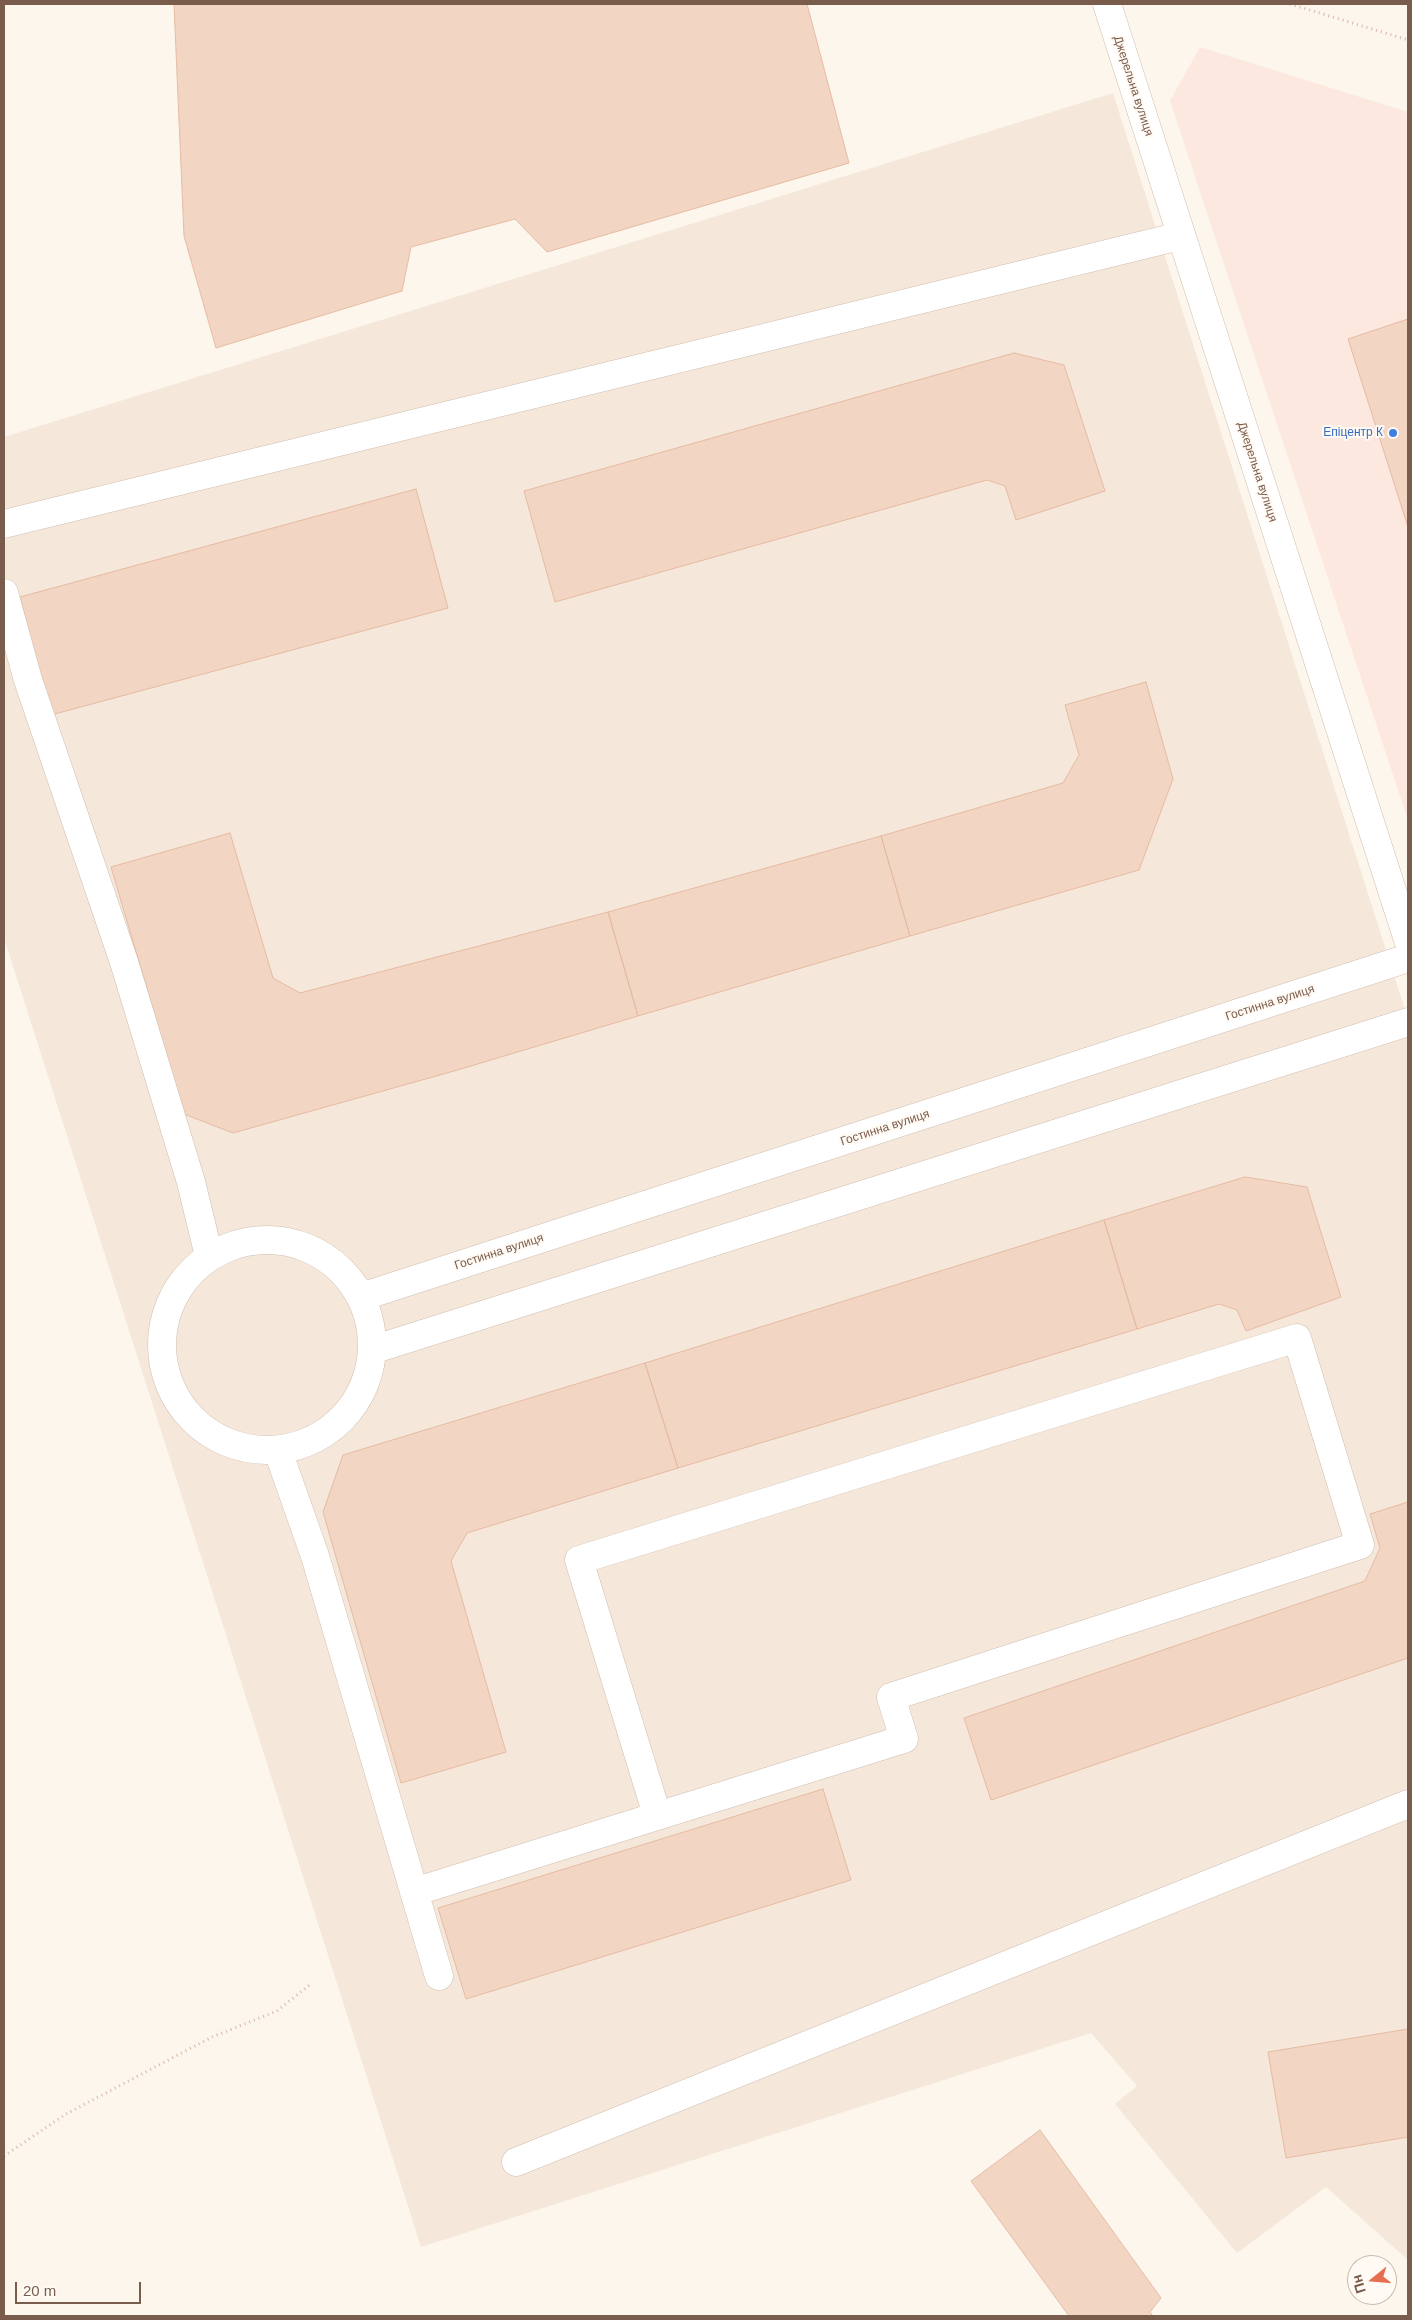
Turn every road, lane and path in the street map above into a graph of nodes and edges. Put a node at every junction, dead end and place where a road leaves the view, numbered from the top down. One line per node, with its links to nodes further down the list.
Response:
1 (1107, 4): 4 (street, Джерельна вулиця)
2 (1290, 4): 3 (path)
3 (1408, 40)
4 (1180, 236): 5 (street); 7 (street, Джерельна вулиця)
5 (4, 524)
6 (4, 593): 10 (street)
7 (1408, 940)
8 (1408, 958): 11 (street, Гостинна вулиця)
9 (1408, 1022): 12 (street)
10 (209, 1256): 11 (street); 13 (street)
11 (361, 1297): 12 (street)
12 (372, 1350): 13 (street)
13 (278, 1451): 16 (street)
14 (1408, 1804): 20 (street)
15 (657, 1815): 15 (street); 16 (street)
16 (414, 1892): 17 (street)
17 (439, 1976)
18 (312, 1983): 19 (path)
19 (4, 2156)
20 (516, 2162)

